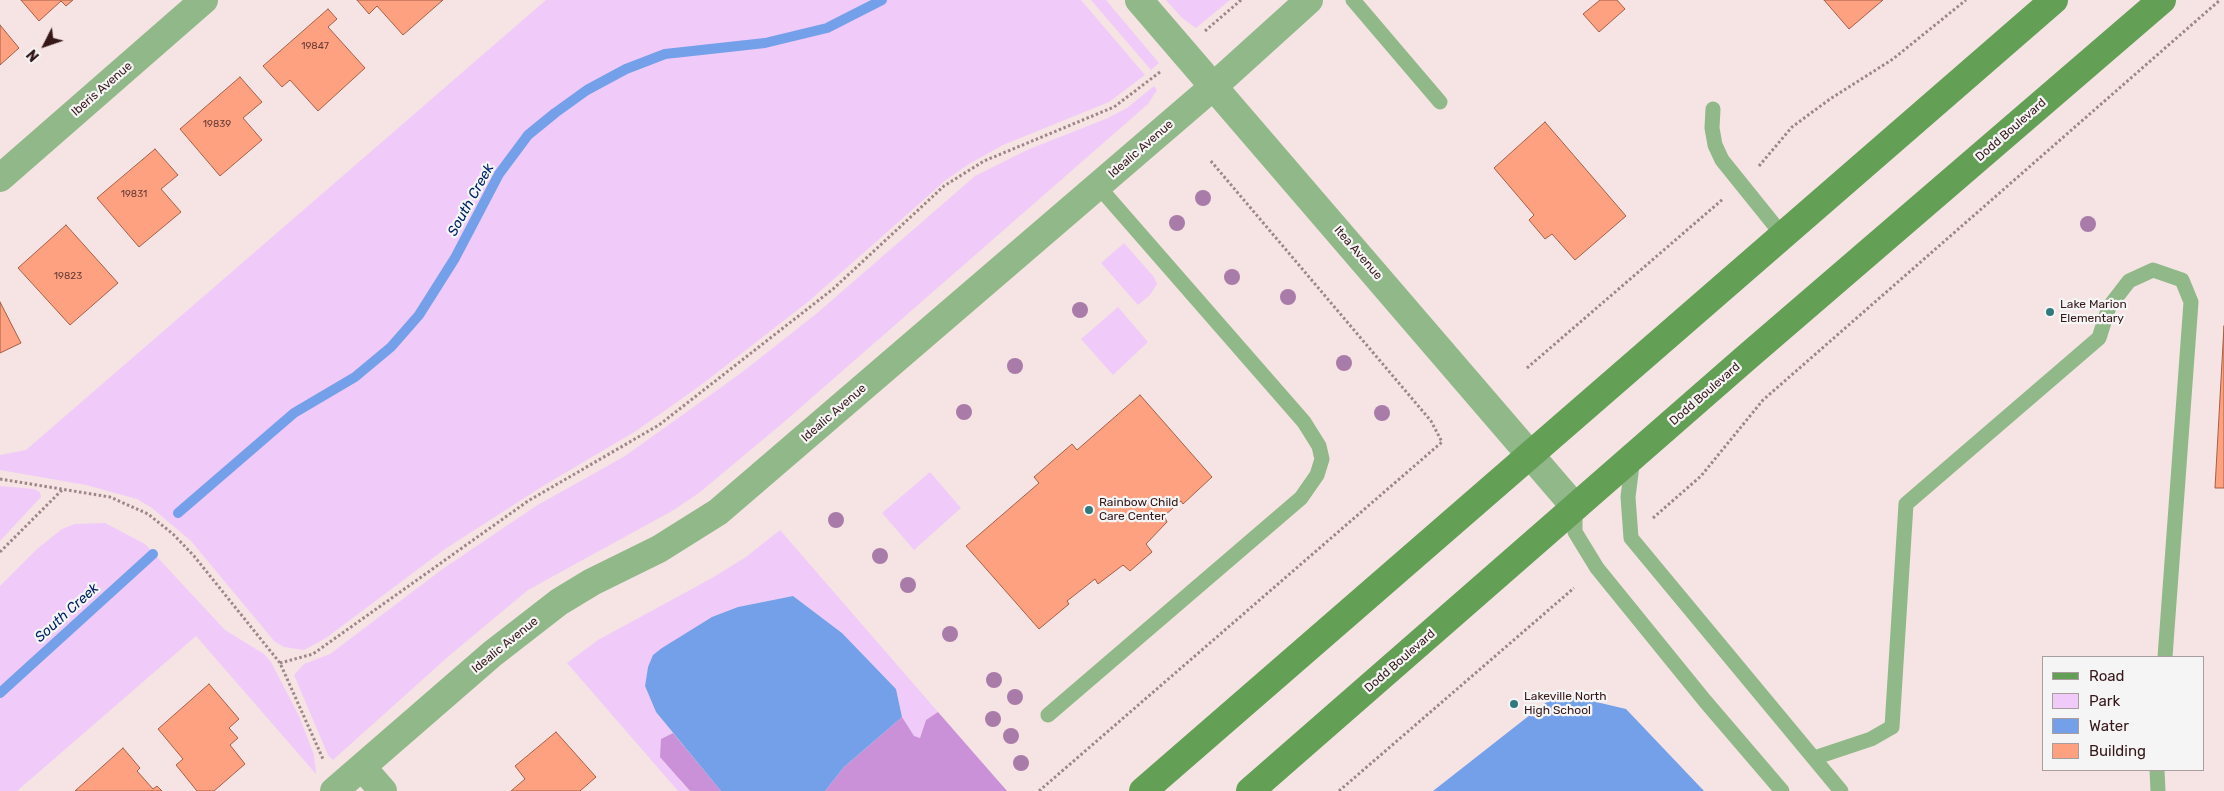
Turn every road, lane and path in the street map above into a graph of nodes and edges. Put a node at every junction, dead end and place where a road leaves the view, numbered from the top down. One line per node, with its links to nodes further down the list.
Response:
1 (204, 0): 14 (street, Iberis Avenue)
2 (1139, 0): 9 (street, Itea Avenue)
3 (1241, 0): 9 (path)
4 (1309, 0): 10 (street, Idealic Avenue)
5 (1353, 0): 11 (lane)
6 (2054, 0): 16 (main road)
7 (2162, 0): 18 (main road, Dodd Boulevard)
8 (2220, 0): 22 (path)
9 (1183, 51): 10 (street, Itea Avenue); 26 (path)
10 (1214, 86): 15 (street, Idealic Avenue); 17 (street, Itea Avenue)
11 (1440, 102)
12 (1713, 109): 16 (lane)
13 (1210, 160): 34 (path)
14 (0, 178)
15 (1098, 186): 27 (lane); 30 (street, Idealic Avenue)
16 (1784, 236): 17 (main road)
17 (1528, 455): 21 (street, Itea Avenue); 35 (main road)
18 (1633, 457): 21 (main road, Dodd Boulevard); 28 (lane)
19 (0, 479): 20 (path)
20 (62, 489): 23 (path); 26 (path)
21 (1575, 507): 36 (main road, Dodd Boulevard); 38 (lane)
22 (1649, 522)
23 (0, 552)
24 (1574, 588): 37 (path)
25 (2165, 656): 28 (lane)
26 (280, 664): 29 (path)
27 (1048, 715)
28 (1814, 758): 39 (lane)
29 (325, 763)
30 (362, 767): 32 (street, Idealic Avenue); 33 (street)
31 (2157, 771): 40 (lane)
32 (334, 791)
33 (382, 791)
34 (1039, 791)
35 (1143, 791)
36 (1250, 791)
37 (1338, 791)
38 (1782, 791)
39 (1841, 791)
40 (2158, 791)

